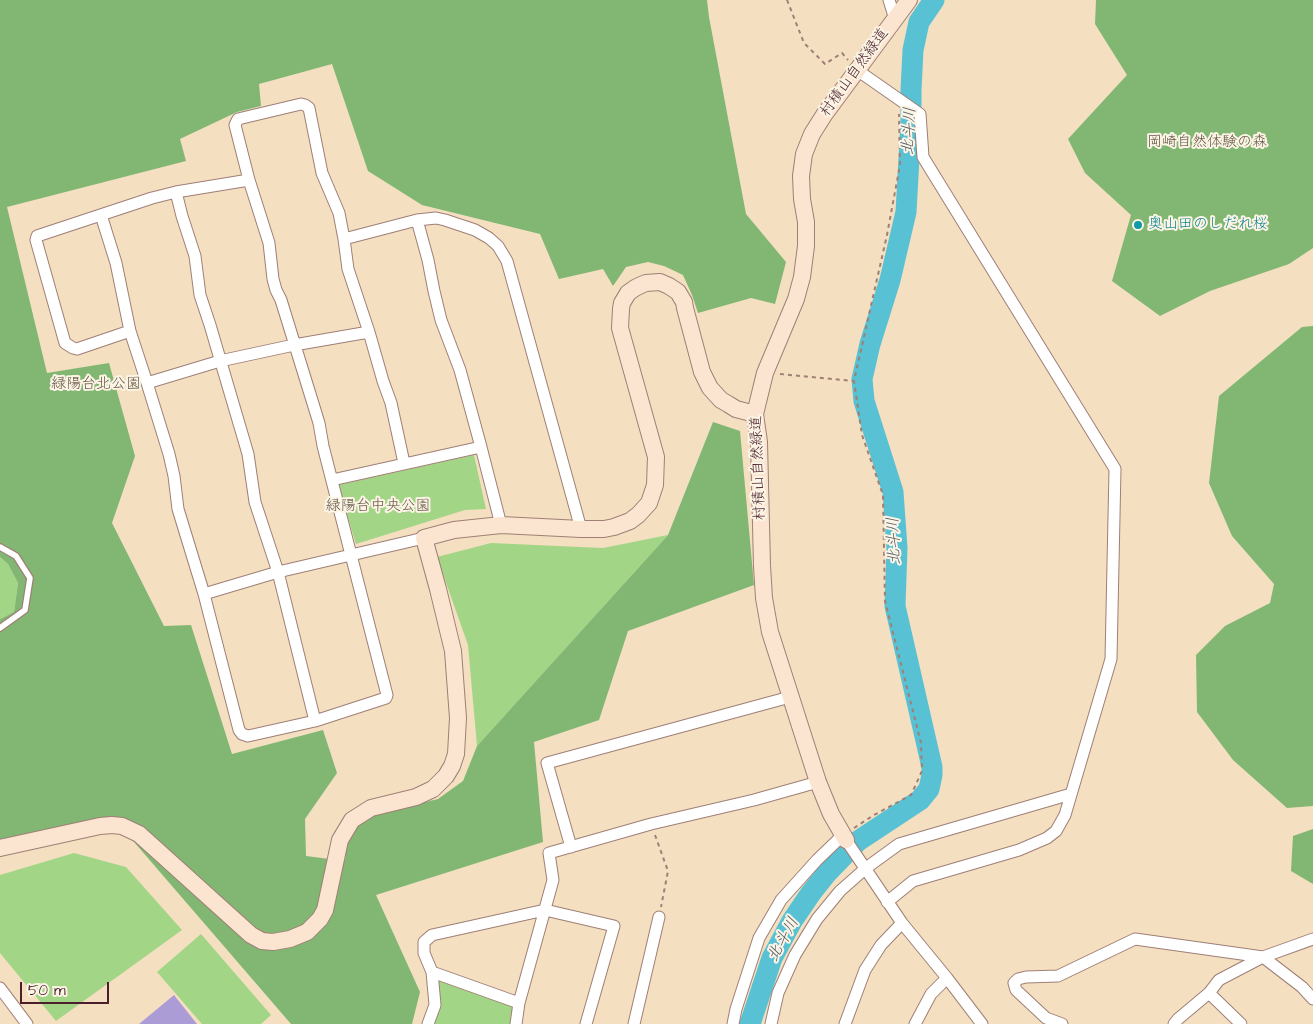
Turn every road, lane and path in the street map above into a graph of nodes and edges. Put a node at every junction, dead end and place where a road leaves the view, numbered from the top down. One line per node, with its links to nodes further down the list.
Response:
1 (787, 0): 5 (path)
2 (889, 0): 4 (street, 村積山自然緑道)
3 (909, 0): 4 (street)
4 (895, 19): 5 (street, 村積山自然緑道)
5 (857, 70): 6 (street); 16 (street, 村積山自然緑道)
6 (899, 99): 17 (path); 34 (street)
7 (249, 180): 8 (street); 11 (street); 14 (street)
8 (176, 192): 9 (street); 15 (street)
9 (101, 215): 12 (street); 12 (street)
10 (417, 220): 11 (street); 20 (street); 24 (street)
11 (344, 239): 13 (street)
12 (130, 331): 18 (street)
13 (369, 332): 14 (street); 21 (street)
14 (294, 345): 15 (street); 22 (street)
15 (220, 361): 18 (street); 28 (street)
16 (765, 373): 17 (path); 19 (street, 村積山自然緑道)
17 (854, 381): 36 (path)
18 (147, 383): 29 (street)
19 (755, 414): 24 (street); 31 (street, 村積山自然緑道)
20 (481, 448): 21 (street); 23 (street)
21 (404, 463): 22 (street)
22 (332, 480): 27 (street)
23 (501, 525): 24 (street); 25 (street)
24 (581, 529)
25 (424, 538): 27 (street); 38 (street)
26 (0, 547): 30 (lane)
27 (351, 555): 28 (street); 32 (street)
28 (278, 572): 29 (street); 32 (street)
29 (204, 594): 32 (street)
30 (0, 628)
31 (790, 697): 33 (street, 村積山自然緑道); 37 (street)
32 (315, 721)
33 (818, 782): 35 (street); 36 (street, 村積山自然緑道)
34 (1071, 794): 39 (street); 40 (street)
35 (651, 824): 37 (street); 42 (path)
36 (844, 838): 39 (street); 57 (street)
37 (571, 847): 41 (street)
38 (0, 848)
39 (864, 864): 40 (street); 58 (street)
40 (887, 902): 43 (street)
41 (545, 910): 46 (street); 51 (street); 55 (street)
42 (659, 917): 56 (street)
43 (902, 923): 47 (street); 59 (street)
44 (1313, 939): 45 (street)
45 (1263, 957): 49 (street); 50 (street); 62 (street)
46 (432, 972): 51 (street); 53 (street)
47 (947, 978): 60 (street); 61 (street)
48 (0, 988): 52 (street)
49 (1209, 993): 63 (street); 64 (street)
50 (1313, 999)
51 (519, 1003): 54 (street)
52 (27, 1024)
53 (428, 1024)
54 (516, 1024)
55 (586, 1024)
56 (634, 1024)
57 (733, 1024)
58 (771, 1024)
59 (845, 1024)
60 (915, 1024)
61 (982, 1024)
62 (1062, 1024)
63 (1174, 1024)
64 (1241, 1024)

